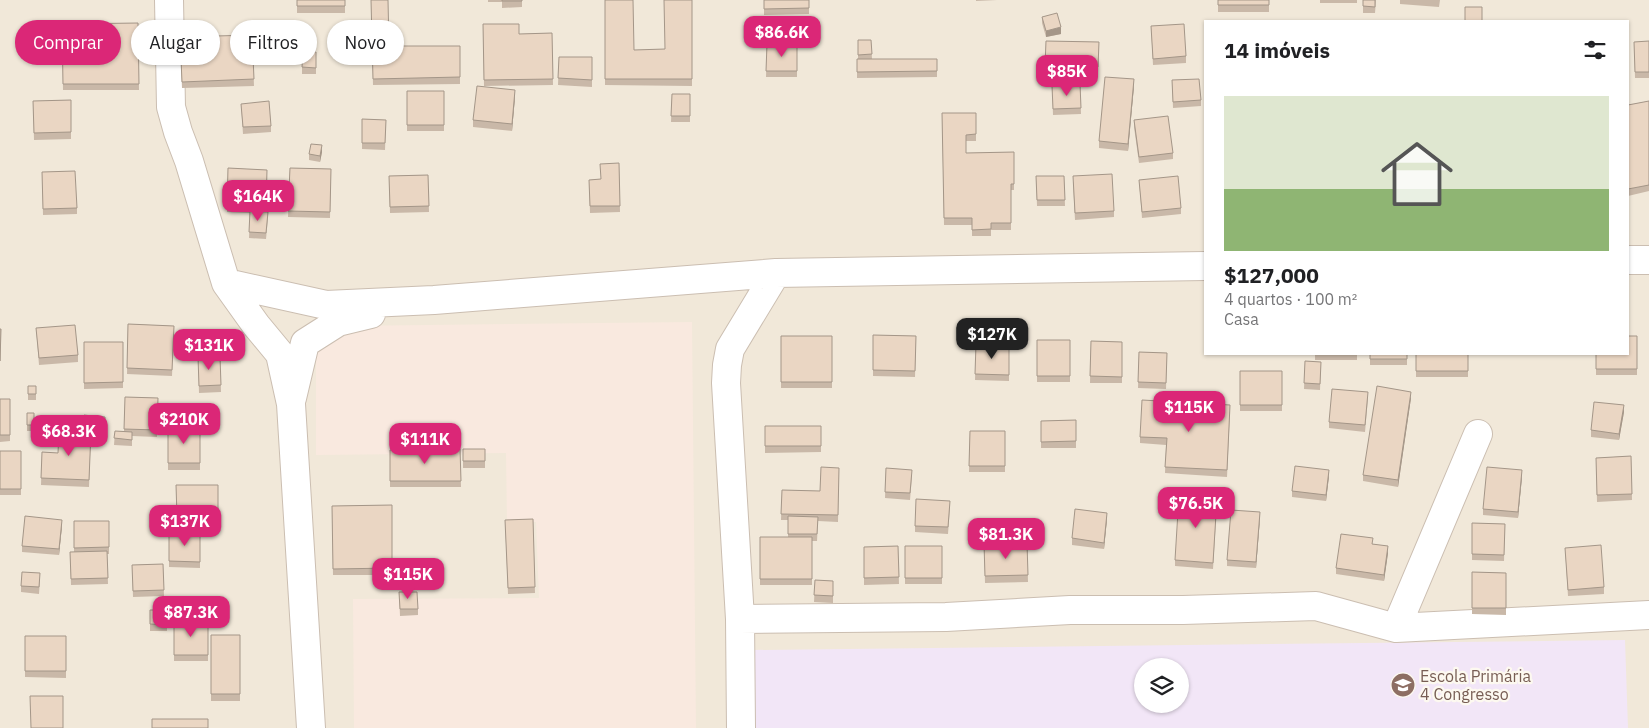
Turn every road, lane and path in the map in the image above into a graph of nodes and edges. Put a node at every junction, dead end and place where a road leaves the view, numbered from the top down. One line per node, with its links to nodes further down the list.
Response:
1 (169, 0): 6 (street)
2 (1629, 260): 3 (street)
3 (1649, 260)
4 (1204, 266): 5 (street)
5 (776, 273): 7 (street); 11 (street)
6 (226, 283): 7 (street); 8 (street)
7 (434, 300): 8 (street)
8 (290, 404): 13 (street)
9 (1478, 434): 12 (street)
10 (1649, 615): 12 (street)
11 (740, 619): 12 (street); 14 (street)
12 (1396, 628)
13 (311, 728)
14 (741, 728)

